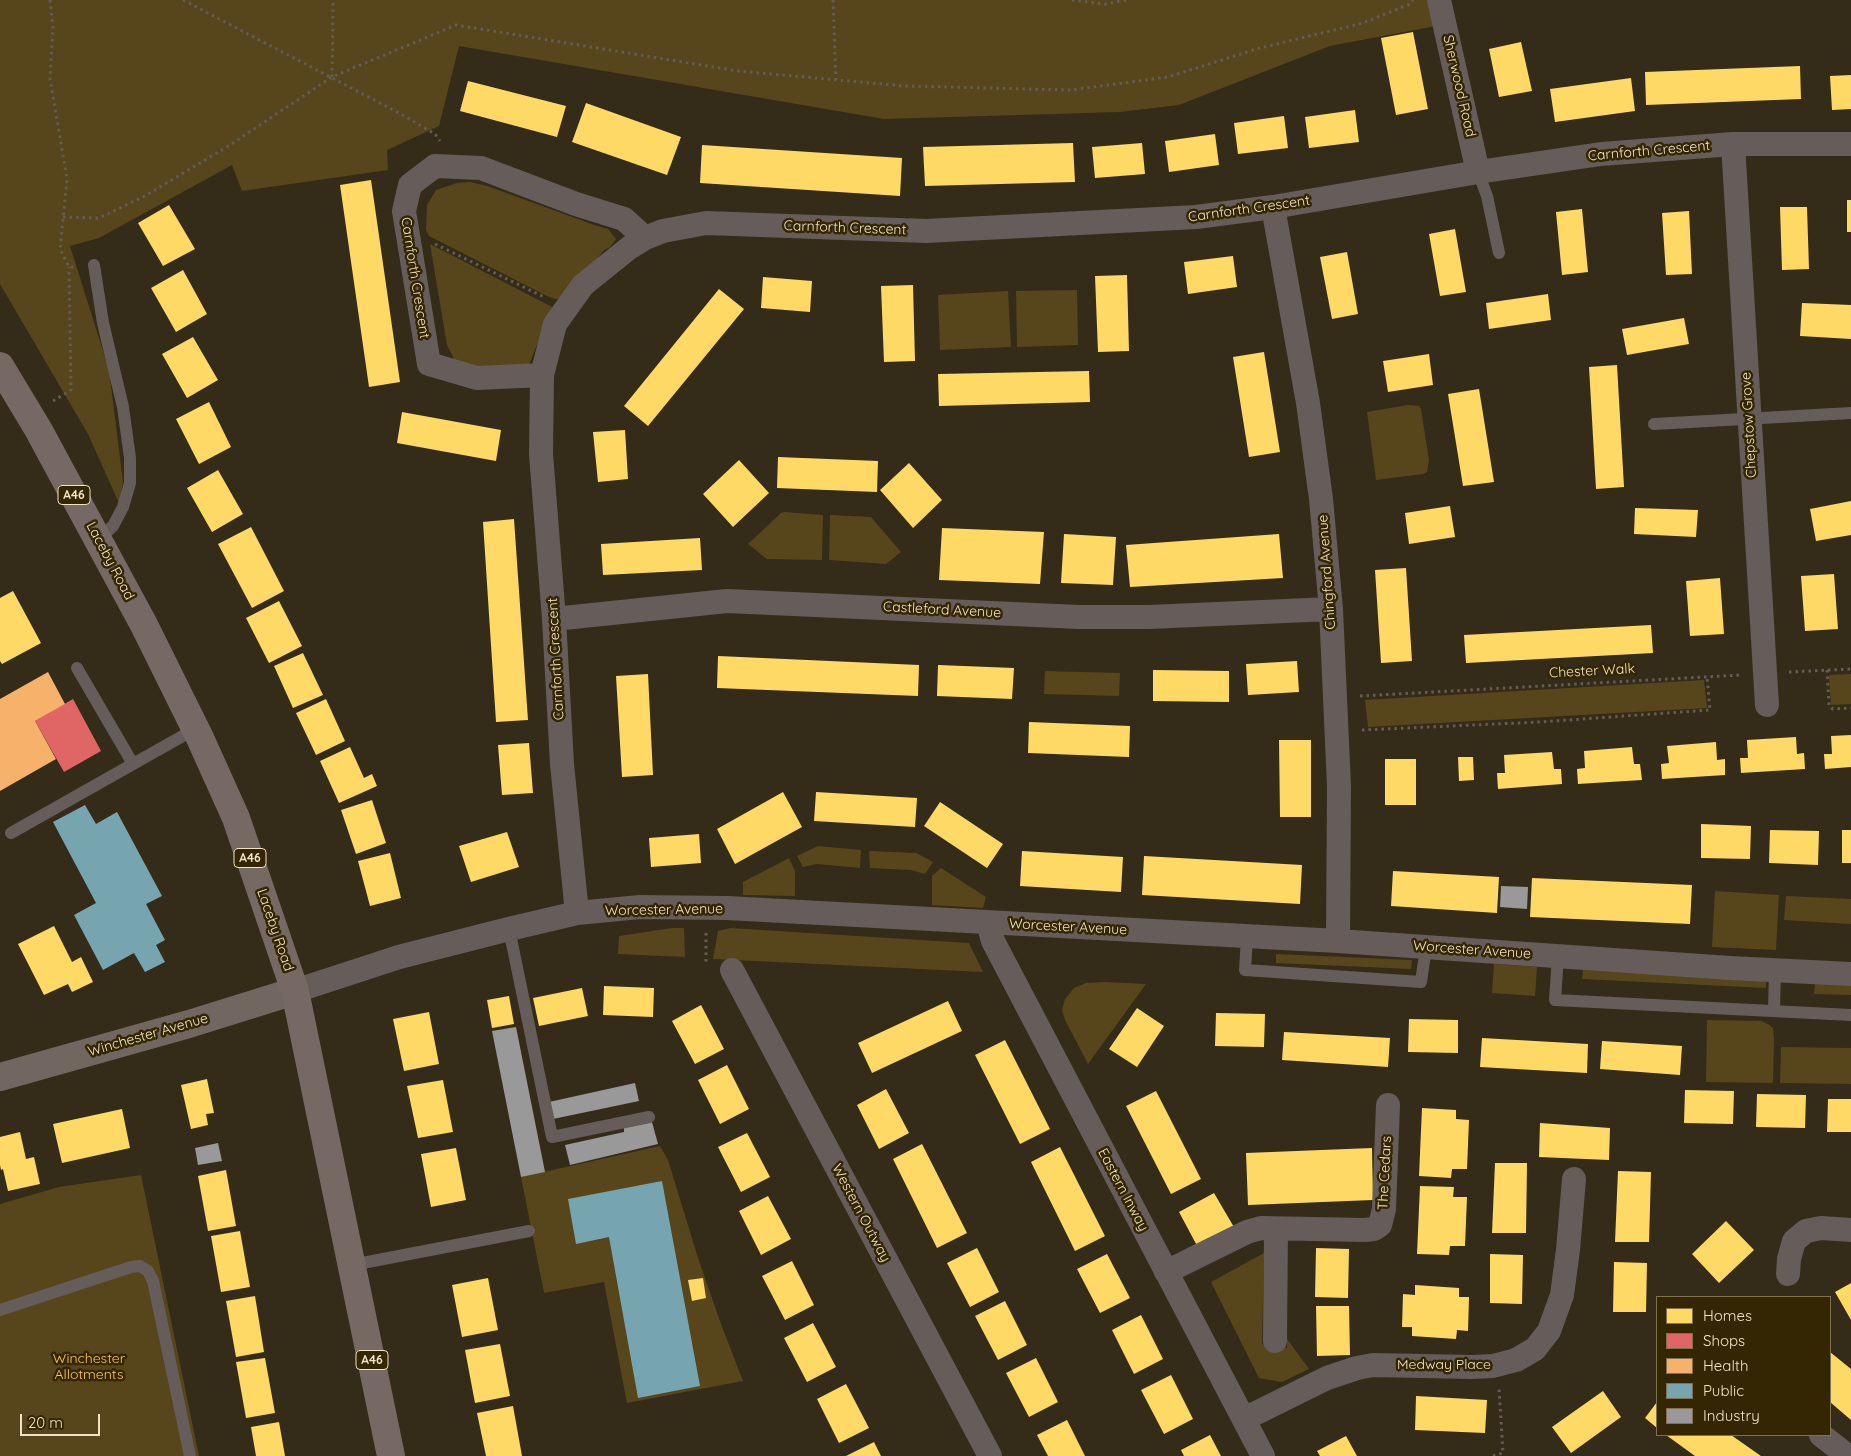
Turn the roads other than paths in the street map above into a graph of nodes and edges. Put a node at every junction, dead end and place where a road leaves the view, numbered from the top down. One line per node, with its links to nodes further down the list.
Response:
1 (1439, 0): 4 (street, Sherwood Road)
2 (1734, 144): 3 (street, Carnforth Crescent); 4 (street, Carnforth Crescent); 12 (street, Chepstow Grove)
3 (1851, 144)
4 (1478, 172): 5 (street, Carnforth Crescent); 7 (lane)
5 (1273, 207): 6 (street, Carnforth Crescent); 15 (street, Chingford Avenue)
6 (645, 238): 10 (street, Carnforth Crescent); 10 (street, Carnforth Crescent)
7 (1499, 253)
8 (94, 265): 14 (lane)
9 (0, 366): 14 (highway, Laceby Road / A46)
10 (542, 375): 16 (street, Carnforth Crescent)
11 (1851, 413): 12 (lane)
12 (1749, 419): 13 (lane); 18 (street, Chepstow Grove)
13 (1654, 424)
14 (98, 540): 19 (highway, Laceby Road / A46)
15 (1331, 609): 16 (street, Castleford Avenue); 26 (street, Chingford Avenue)
16 (554, 619): 22 (street, Carnforth Crescent)
17 (77, 668): 20 (lane)
18 (1766, 705)
19 (195, 729): 20 (lane); 32 (highway, Laceby Road / A46)
20 (133, 764): 21 (lane)
21 (11, 833)
22 (577, 913): 23 (street, Worcester Avenue); 24 (street, Worcester Avenue)
23 (988, 922): 25 (street, Worcester Avenue); 43 (street, Eastern Inway)
24 (509, 929): 32 (street, Worcester Avenue); 37 (lane)
25 (1246, 937): 26 (street, Worcester Avenue); 27 (lane)
26 (1338, 941): 27 (street, Worcester Avenue)
27 (1426, 947): 28 (street, Worcester Avenue)
28 (1558, 956): 30 (street, Worcester Avenue); 33 (lane)
29 (732, 970): 51 (street, Western Outway)
30 (1775, 970): 31 (street, Worcester Avenue); 33 (lane)
31 (1851, 974)
32 (295, 991): 35 (street, Winchester Avenue); 42 (highway, Laceby Road / A46)
33 (1774, 1011): 34 (lane)
34 (1851, 1015)
35 (0, 1077)
36 (1388, 1105): 39 (street, The Cedars)
37 (649, 1117)
38 (1574, 1179): 47 (street, Medway Place)
39 (1276, 1229): 43 (street, The Cedars); 46 (street)
40 (1851, 1230): 44 (street)
41 (529, 1231): 42 (lane)
42 (352, 1265): 50 (highway, Laceby Road / A46)
43 (1166, 1272): 47 (street, Eastern Inway)
44 (1788, 1274)
45 (0, 1310): 49 (lane)
46 (1275, 1341)
47 (1244, 1419): 52 (street, Eastern Inway)
48 (1822, 1436): 53 (street)
49 (190, 1456)
50 (391, 1456)
51 (990, 1456)
52 (1263, 1456)
53 (1848, 1456)

